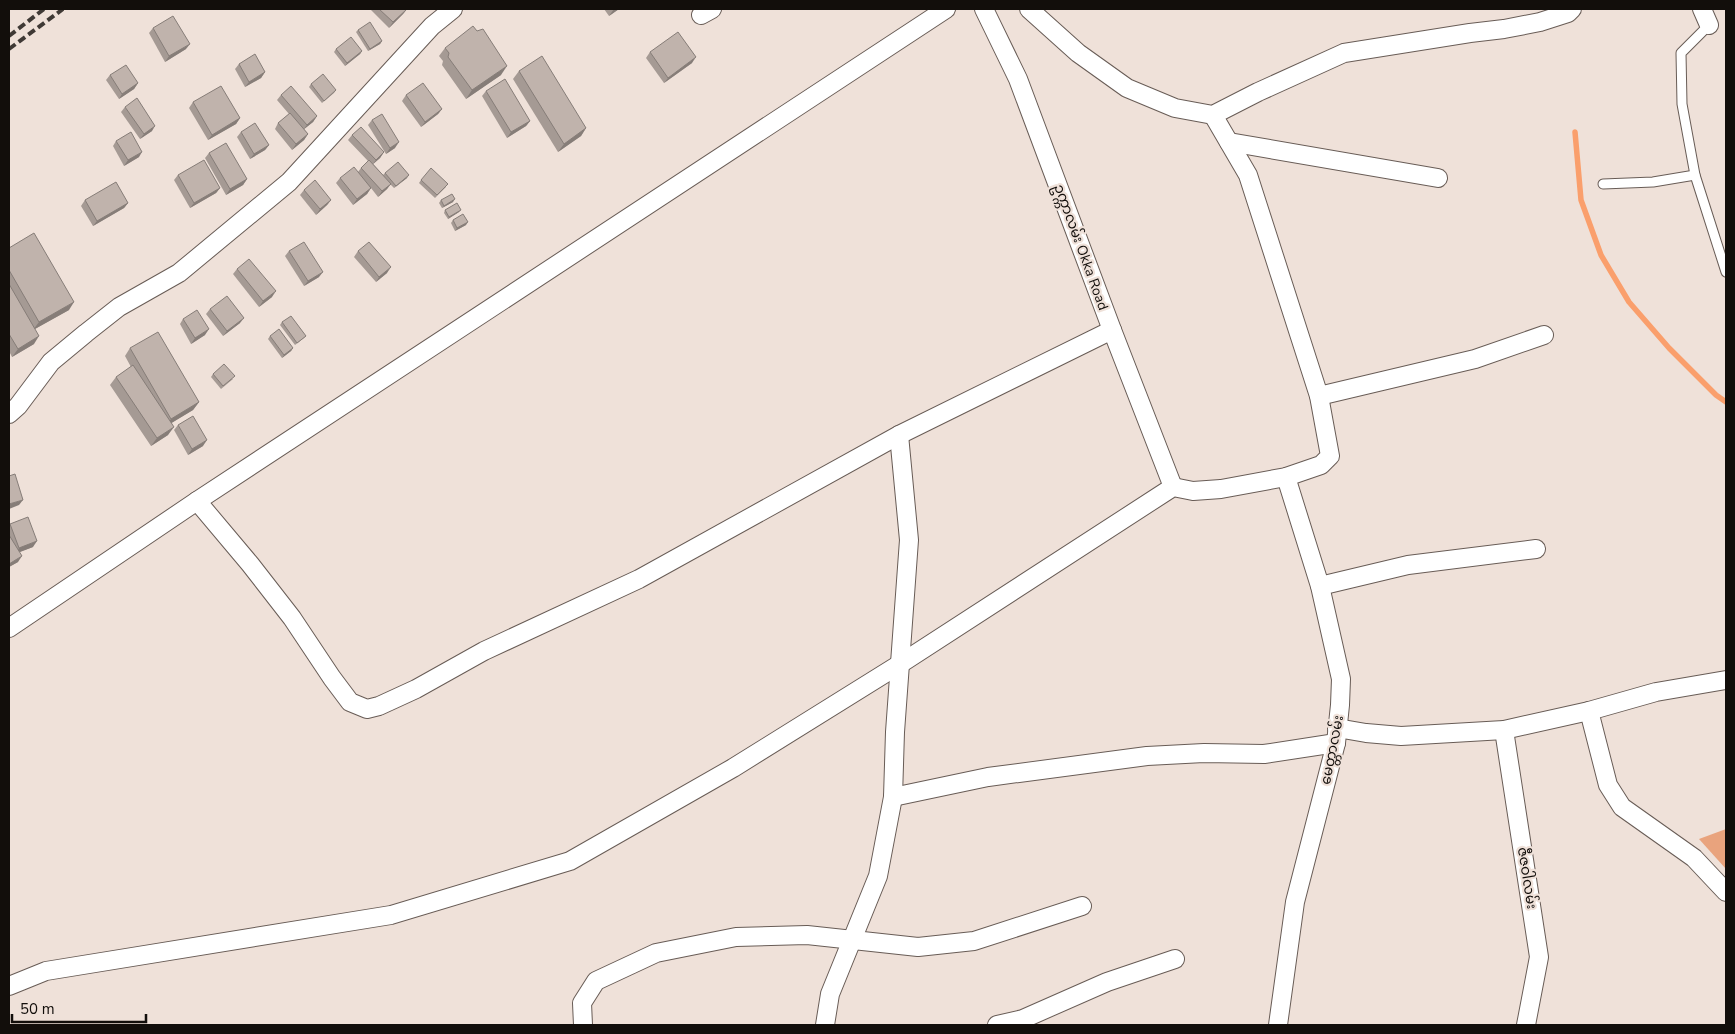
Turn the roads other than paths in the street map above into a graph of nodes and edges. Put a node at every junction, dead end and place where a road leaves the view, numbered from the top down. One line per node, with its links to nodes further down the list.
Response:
1 (453, 9): 17 (street)
2 (946, 9): 21 (street)
3 (984, 9): 14 (street, ဥက္ကာလမ်း Okka Road)
4 (1029, 9): 8 (street)
5 (1572, 9): 8 (street)
6 (1702, 9): 7 (street)
7 (1709, 25): 10 (lane)
8 (1213, 115): 9 (street)
9 (1229, 142): 11 (street); 16 (street)
10 (1695, 175): 12 (lane); 13 (lane)
11 (1438, 178)
12 (1603, 184)
13 (1726, 272)
14 (1112, 330): 18 (street); 20 (street, ဥက္ကာလမ်း Okka Road)
15 (1544, 334): 16 (street)
16 (1319, 396): 19 (street)
17 (9, 414)
18 (899, 435): 21 (street); 25 (street)
19 (1286, 477): 20 (street); 23 (street, မေတ္တာလမ်း)
20 (1172, 487): 25 (street)
21 (197, 501): 24 (street)
22 (1536, 549): 23 (street)
23 (1320, 586): 29 (street, မေတ္တာလမ်း)
24 (9, 628)
25 (900, 664): 30 (street); 35 (street)
26 (1726, 680): 27 (street)
27 (1589, 711): 28 (street); 31 (street)
28 (1504, 730): 29 (street); 40 (street, ဇီဇဝါလမ်း)
29 (1336, 736): 30 (street); 39 (street, မေတ္တာလမ်း)
30 (892, 797): 33 (street)
31 (1726, 892)
32 (1082, 906): 33 (street)
33 (851, 940): 36 (street); 37 (street)
34 (1175, 959): 38 (street)
35 (9, 986)
36 (583, 1025)
37 (825, 1025)
38 (997, 1025)
39 (1278, 1025)
40 (1526, 1025)

